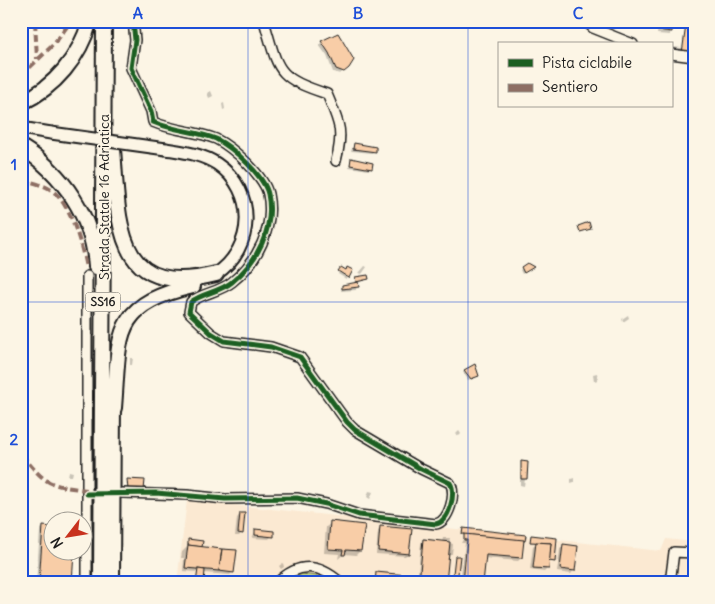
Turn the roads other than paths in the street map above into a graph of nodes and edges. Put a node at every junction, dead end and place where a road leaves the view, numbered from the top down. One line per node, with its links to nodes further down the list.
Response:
1 (90, 21): 10 (highway)
2 (104, 21): 17 (highway, Strada Statale 16 Adriatica / SS16)
3 (113, 21): 13 (highway, Strada Statale 16 Adriatica / SS16)
4 (133, 21): 19 (street)
5 (264, 21): 14 (street)
6 (585, 21): 7 (street)
7 (628, 42)
8 (672, 54): 9 (street)
9 (694, 57)
10 (21, 103)
11 (21, 128): 15 (main road, bridge)
12 (21, 147): 17 (highway, SS16)
13 (113, 149): 15 (highway, SS16); 18 (highway, Strada Statale 16 Adriatica / SS16)
14 (336, 161)
15 (216, 274): 18 (highway, SS16)
16 (86, 276): 21 (street)
17 (104, 387): 22 (highway, Strada Statale 16 Adriatica / SS16)
18 (113, 419): 23 (highway, Strada Statale 16 Adriatica / SS16)
19 (122, 493)
20 (694, 554): 26 (street)
21 (87, 583)
22 (101, 583)
23 (112, 583)
24 (278, 583): 25 (street)
25 (341, 583)
26 (670, 583)

